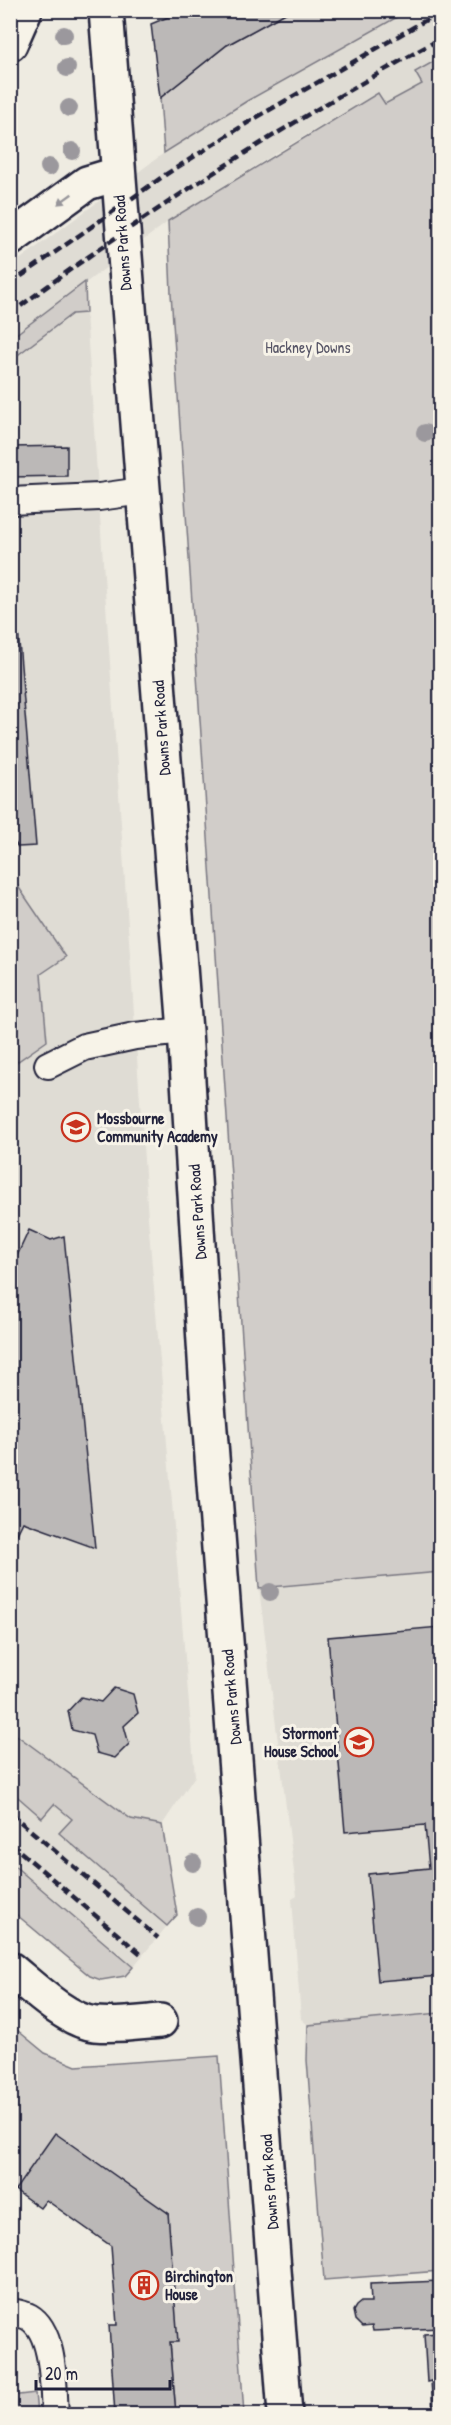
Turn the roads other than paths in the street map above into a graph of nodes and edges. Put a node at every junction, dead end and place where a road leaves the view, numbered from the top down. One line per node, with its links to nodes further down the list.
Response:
1 (25, 10): 3 (street)
2 (106, 10): 4 (street, Downs Park Road)
3 (10, 44)
4 (117, 174): 5 (street, one-way to 5); 6 (street, Downs Park Road)
5 (10, 239)
6 (142, 491): 7 (lane); 8 (street, Downs Park Road)
7 (10, 501)
8 (185, 1031): 9 (lane); 14 (street, Downs Park Road)
9 (48, 1065)
10 (10, 1969): 11 (street)
11 (160, 2021)
12 (10, 2312): 13 (lane)
13 (55, 2415)
14 (285, 2415)

